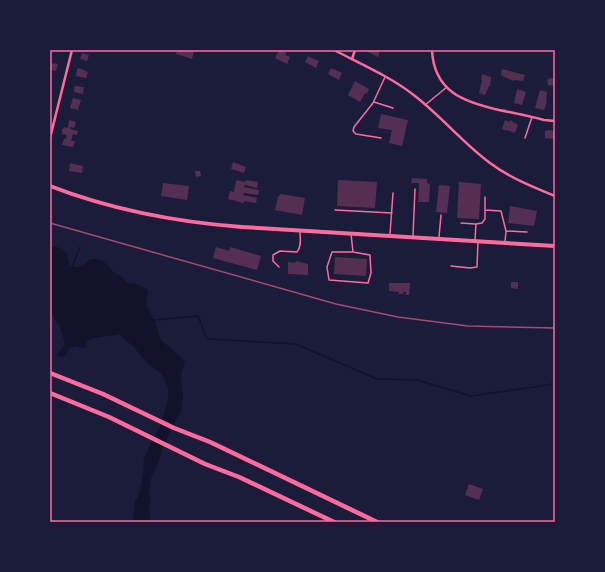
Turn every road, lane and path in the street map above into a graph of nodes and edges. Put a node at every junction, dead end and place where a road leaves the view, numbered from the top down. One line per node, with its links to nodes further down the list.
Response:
1 (72, 50): 13 (street)
2 (334, 50): 5 (street)
3 (356, 50): 5 (street)
4 (432, 50): 7 (street)
5 (352, 59): 6 (street)
6 (385, 77): 8 (lane); 9 (street)
7 (447, 87): 9 (lane); 11 (street)
8 (374, 102): 10 (lane); 14 (lane)
9 (425, 105): 20 (street)
10 (393, 108)
11 (532, 117): 12 (street); 15 (lane)
12 (555, 121)
13 (50, 138)
14 (381, 138)
15 (525, 138)
16 (50, 186): 27 (main road)
17 (415, 189): 32 (lane)
18 (393, 193): 23 (lane)
19 (485, 196): 22 (lane)
20 (555, 196)
21 (335, 210): 23 (lane)
22 (485, 210): 26 (lane); 28 (lane)
23 (392, 213): 31 (lane)
24 (441, 215): 33 (lane)
25 (461, 223): 26 (lane)
26 (476, 224): 34 (lane)
27 (300, 231): 30 (main road); 39 (lane)
28 (506, 231): 29 (lane); 35 (lane)
29 (526, 232)
30 (351, 234): 31 (main road); 37 (lane)
31 (390, 236): 32 (main road)
32 (413, 238): 33 (main road)
33 (438, 239): 34 (main road)
34 (477, 242): 35 (main road); 38 (lane)
35 (505, 243): 36 (main road)
36 (555, 246)
37 (353, 252): 37 (lane)
38 (451, 266)
39 (279, 267)
40 (50, 373): 43 (highway)
41 (50, 393): 42 (highway)
42 (334, 522)
43 (377, 522)

